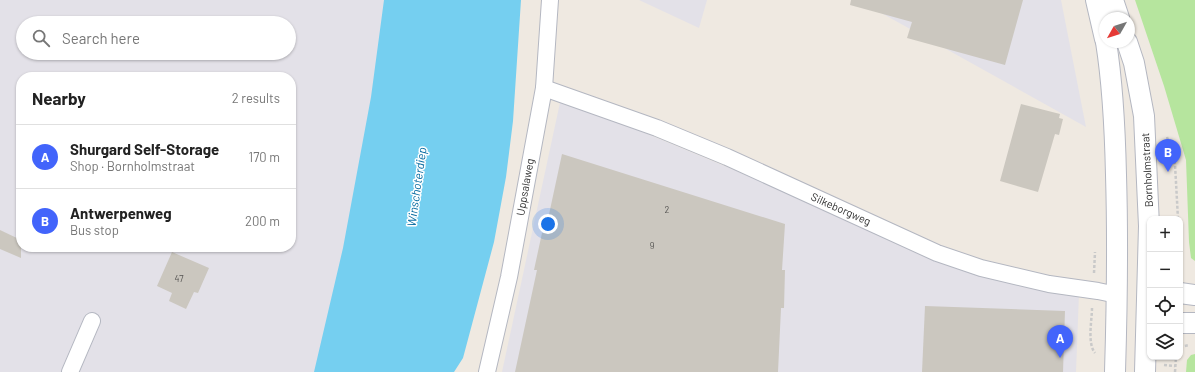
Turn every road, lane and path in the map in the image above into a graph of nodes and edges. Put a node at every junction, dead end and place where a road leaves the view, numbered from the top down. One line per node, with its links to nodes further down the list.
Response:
1 (550, 0): 8 (street, Uppsalaweg)
2 (1096, 0): 5 (street)
3 (1113, 0): 4 (street)
4 (1117, 12)
5 (1099, 13)
6 (1107, 48): 13 (street)
7 (1129, 48): 9 (street, Bornholmstraat)
8 (544, 88): 13 (street, Silkeborgweg); 23 (street, Uppsalaweg)
9 (1150, 252)
10 (1147, 288): 13 (street, Silkeborgweg)
11 (1183, 293): 12 (street)
12 (1195, 295)
13 (1117, 296): 14 (street); 24 (street)
14 (1147, 318)
15 (92, 321): 22 (street)
16 (1183, 323): 17 (street)
17 (1195, 323)
18 (1149, 324): 25 (street, Bornholmstraat)
19 (1193, 344): 20 (path)
20 (1183, 346)
21 (1176, 360): 26 (path)
22 (70, 372)
23 (487, 372)
24 (1114, 372)
25 (1146, 372)
26 (1175, 372)

